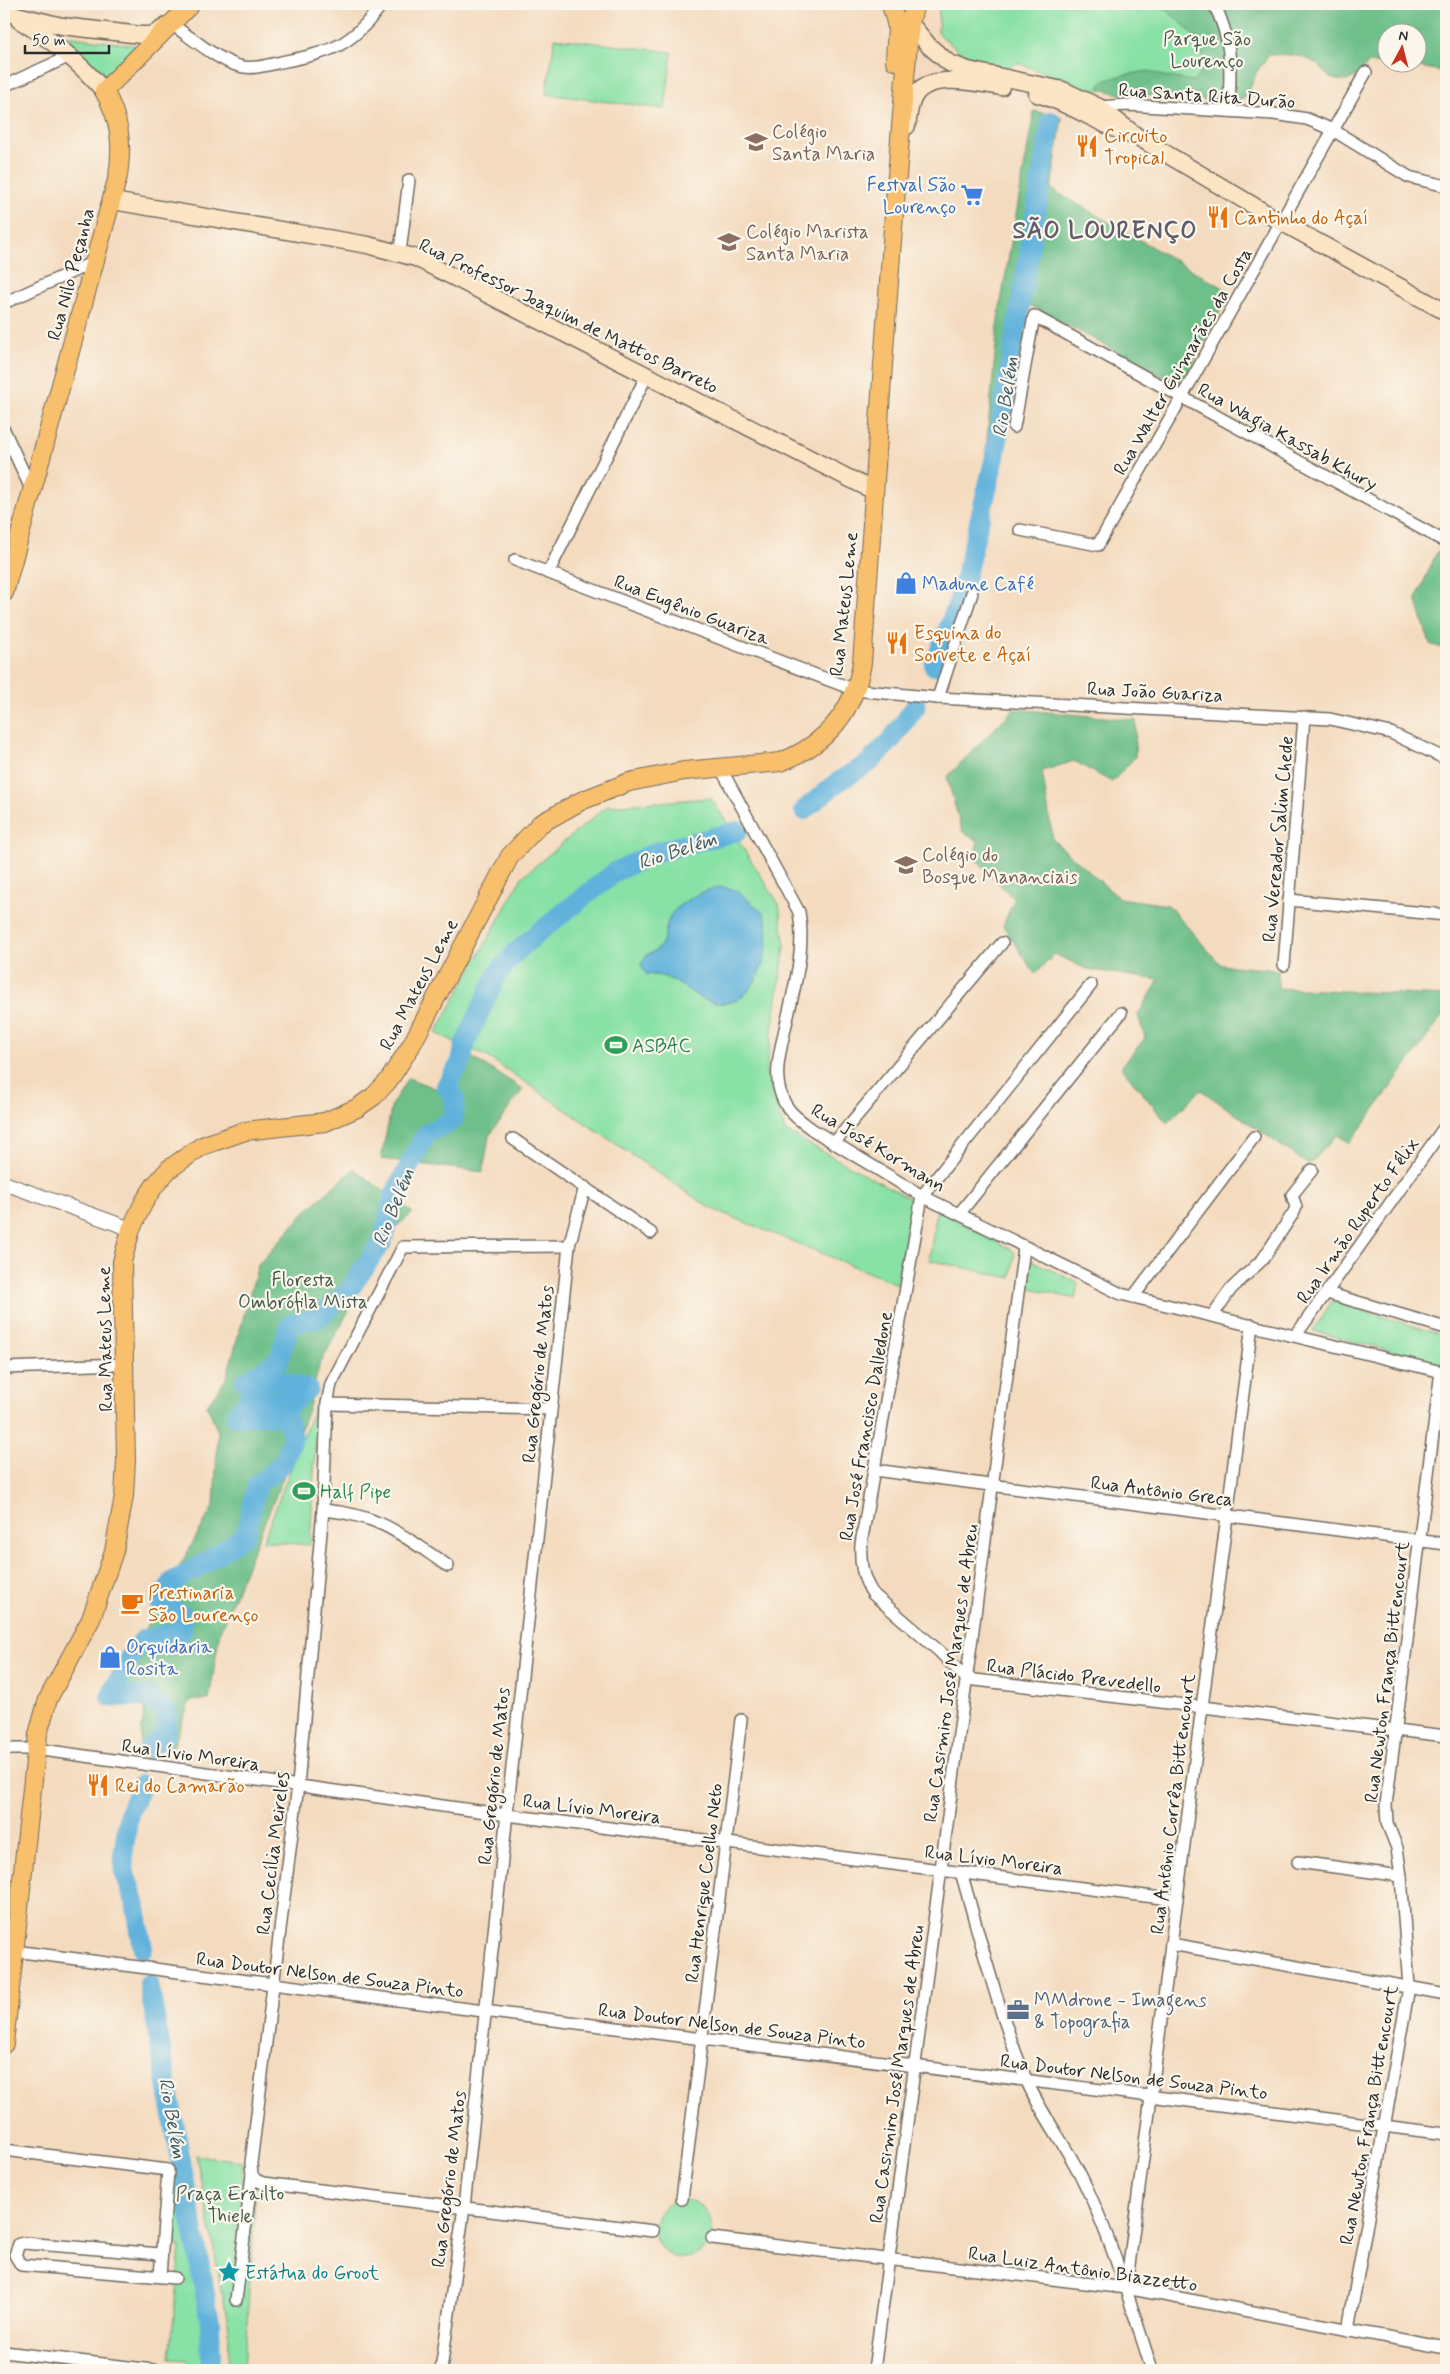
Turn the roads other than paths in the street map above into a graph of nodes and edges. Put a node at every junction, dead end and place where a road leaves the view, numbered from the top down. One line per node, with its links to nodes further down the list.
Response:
1 (191, 4): 9 (main road)
2 (382, 4): 9 (street)
3 (891, 4): 18 (main road)
4 (897, 4): 8 (main road)
5 (915, 4): 8 (main road, Rua Mateus Leme)
6 (1214, 4): 15 (street)
7 (4, 12): 9 (main road); 10 (main road, Rua Nilo Peçanha)
8 (910, 23): 14 (main road); 18 (main road, Rua Mateus Leme)
9 (171, 24): 13 (main road)
10 (70, 56): 12 (street); 13 (main road, Rua Nilo Peçanha)
11 (1366, 72): 16 (street, Rua Walter Guimarães da Costa)
12 (4, 86)
13 (104, 91): 21 (main road, Rua Nilo Peçanha)
14 (1099, 107): 15 (street, Rua Santa Rita Durão); 17 (main road)
15 (1228, 111): 16 (street, Rua Santa Rita Durão)
16 (1333, 130): 20 (street, Rua Santa Rita Durão); 22 (street, Rua Walter Guimarães da Costa)
17 (1138, 137): 18 (main road); 22 (main road)
18 (896, 161): 32 (main road, Rua Mateus Leme)
19 (409, 180): 23 (street)
20 (1446, 186)
21 (113, 201): 23 (main road, Rua Professor Joaquim de Mattos Barreto); 24 (main road, Rua Nilo Peçanha)
22 (1281, 222): 26 (main road); 28 (street, Rua Walter Guimarães da Costa)
23 (400, 252): 27 (main road, Rua Professor Joaquim de Mattos Barreto)
24 (96, 261): 25 (street); 31 (main road, Rua Nilo Peçanha)
25 (4, 303)
26 (1446, 312)
27 (647, 375): 32 (main road, Rua Professor Joaquim de Mattos Barreto); 36 (street)
28 (1182, 397): 29 (street, Rua Wagia Kassab Khury); 33 (street, Rua Walter Guimarães da Costa); 34 (street, Rua Wagia Kassab Khury)
29 (1014, 427)
30 (4, 430): 31 (street)
31 (32, 491): 37 (main road, Rua Nilo Peçanha)
32 (874, 491): 39 (main road, Rua Mateus Leme)
33 (1020, 530)
34 (1446, 542)
35 (515, 560): 36 (street, Rua Eugênio Guariza)
36 (548, 573): 39 (street, Rua Eugênio Guariza)
37 (4, 593)
38 (972, 593): 40 (street)
39 (855, 690): 40 (street, Rua João Guariza); 43 (main road, Rua Mateus Leme)
40 (938, 698): 41 (street, Rua João Guariza)
41 (1304, 717): 42 (street, Rua João Guariza); 44 (street, Rua Vereador Salim Chede)
42 (1446, 759)
43 (720, 767): 53 (street, Rua José Kormann); 59 (main road, Rua Mateus Leme)
44 (1289, 900): 45 (street); 47 (street, Rua Vereador Salim Chede)
45 (1446, 915)
46 (1002, 943): 53 (street)
47 (1284, 965)
48 (1091, 985): 57 (street)
49 (1121, 1013): 58 (street)
50 (1446, 1125): 63 (street, Rua Irmão Ruperto Félix)
51 (1254, 1138): 64 (street)
52 (513, 1139): 56 (street)
53 (834, 1143): 57 (street, Rua José Kormann)
54 (1312, 1170): 65 (street)
55 (4, 1183): 59 (street)
56 (585, 1188): 60 (street); 61 (street, Rua Gregório de Matos)
57 (922, 1196): 58 (street, Rua José Kormann); 74 (street, Rua José Francisco Dalledone)
58 (959, 1214): 62 (street, Rua José Kormann)
59 (132, 1229): 69 (main road, Rua Mateus Leme)
60 (651, 1233)
61 (568, 1246): 72 (street, Rua Cecília Meireles); 73 (street, Rua Gregório de Matos)
62 (1024, 1248): 64 (street, Rua José Kormann); 75 (street, Rua Casimiro José Marques de Abreu)
63 (1327, 1293): 67 (street); 68 (street, Rua Irmão Ruperto Félix)
64 (1133, 1297): 65 (street, Rua José Kormann)
65 (1212, 1316): 66 (street, Rua José Kormann)
66 (1252, 1325): 68 (street, Rua José Kormann); 77 (street, Rua Antônio Corrêa Bittencourt)
67 (1446, 1328)
68 (1296, 1335): 71 (street, Rua José Kormann)
69 (124, 1364): 70 (street); 87 (main road, Rua Mateus Leme)
70 (4, 1368)
71 (1443, 1372): 78 (street, Rua Newton França Bittencourt)
72 (327, 1404): 73 (street); 76 (street, Rua Cecília Meireles)
73 (551, 1409): 89 (street, Rua Gregório de Matos)
74 (874, 1470): 75 (street, Rua Antônio Greca); 81 (street, Rua José Francisco Dalledone)
75 (992, 1486): 77 (street, Rua Antônio Greca); 81 (street, Rua Casimiro José Marques de Abreu)
76 (323, 1510): 80 (street); 88 (street, Rua Cecília Meireles)
77 (1227, 1516): 78 (street, Rua Antônio Greca); 82 (street, Rua Antônio Corrêa Bittencourt)
78 (1419, 1541): 79 (street, Rua Antônio Greca); 84 (street, Rua Newton França Bittencourt)
79 (1446, 1544)
80 (448, 1566)
81 (966, 1679): 82 (street, Rua Plácido Prevedello); 92 (street, Rua Casimiro José Marques de Abreu)
82 (1202, 1707): 84 (street, Rua Plácido Prevedello); 95 (street, Rua Antônio Corrêa Bittencourt)
83 (741, 1720): 90 (street, Rua Henrique Coelho Neto)
84 (1395, 1730): 85 (street, Rua Plácido Prevedello); 94 (street, Rua Newton França Bittencourt)
85 (1446, 1736)
86 (4, 1749): 87 (street, Rua Lívio Moreira)
87 (35, 1750): 88 (street, Rua Lívio Moreira); 97 (main road, Rua Mateus Leme)
88 (298, 1785): 89 (street, Rua Lívio Moreira); 98 (street, Rua Cecília Meireles)
89 (507, 1815): 90 (street, Rua Lívio Moreira); 101 (street, Rua Gregório de Matos)
90 (726, 1842): 92 (street, Rua Lívio Moreira); 103 (street, Rua Henrique Coelho Neto)
91 (1298, 1862): 94 (street)
92 (941, 1870): 93 (street, Rua Lívio Moreira); 105 (street, Rua Casimiro José Marques de Abreu)
93 (961, 1872): 95 (street, Rua Lívio Moreira); 106 (street)
94 (1401, 1876): 99 (street, Rua Newton França Bittencourt)
95 (1177, 1900): 96 (street, Rua Antônio Corrêa Bittencourt)
96 (1171, 1944): 99 (street); 107 (street, Rua Antônio Corrêa Bittencourt)
97 (14, 1951): 98 (street, Rua Doutor Nelson de Souza Pinto); 102 (main road, Rua Mateus Leme)
98 (274, 1984): 101 (street, Rua Doutor Nelson de Souza Pinto); 111 (street, Rua Cecília Meireles)
99 (1410, 1987): 100 (street); 108 (street, Rua Newton França Bittencourt)
100 (1446, 1994)
101 (485, 2011): 103 (street, Rua Doutor Nelson de Souza Pinto); 113 (street, Rua Gregório de Matos)
102 (5, 2024): 104 (main road, Rua Mateus Leme)
103 (702, 2039): 105 (street, Rua Doutor Nelson de Souza Pinto); 112 (street, Rua Henrique Coelho Neto)
104 (4, 2044)
105 (915, 2066): 106 (street, Rua Doutor Nelson de Souza Pinto); 117 (street, Rua Casimiro José Marques de Abreu)
106 (1026, 2080): 107 (street, Rua Doutor Nelson de Souza Pinto); 120 (street)
107 (1151, 2096): 108 (street, Rua Doutor Nelson de Souza Pinto); 120 (street, Rua Antônio Corrêa Bittencourt)
108 (1385, 2126): 109 (street, Rua Doutor Nelson de Souza Pinto); 122 (street, Rua Newton França Bittencourt)
109 (1446, 2134)
110 (4, 2150): 116 (street)
111 (252, 2175): 113 (street); 121 (street, Rua Cecília Meireles)
112 (682, 2199)
113 (464, 2207): 114 (street); 126 (street, Rua Gregório de Matos)
114 (653, 2231)
115 (712, 2238): 117 (street, Rua Luiz Antônio Biazzetto)
116 (160, 2254): 118 (street); 118 (street)
117 (889, 2259): 120 (street, Rua Luiz Antônio Biazzetto); 127 (street, Rua Casimiro José Marques de Abreu)
118 (160, 2276): 119 (street)
119 (175, 2278)
120 (1126, 2288): 122 (street, Rua Luiz Antônio Biazzetto); 128 (street)
121 (236, 2300)
122 (1348, 2330): 123 (street, Rua Luiz Antônio Biazzetto)
123 (1446, 2348)
124 (4, 2352): 125 (street)
125 (153, 2370)
126 (441, 2370)
127 (874, 2370)
128 (1152, 2370)

